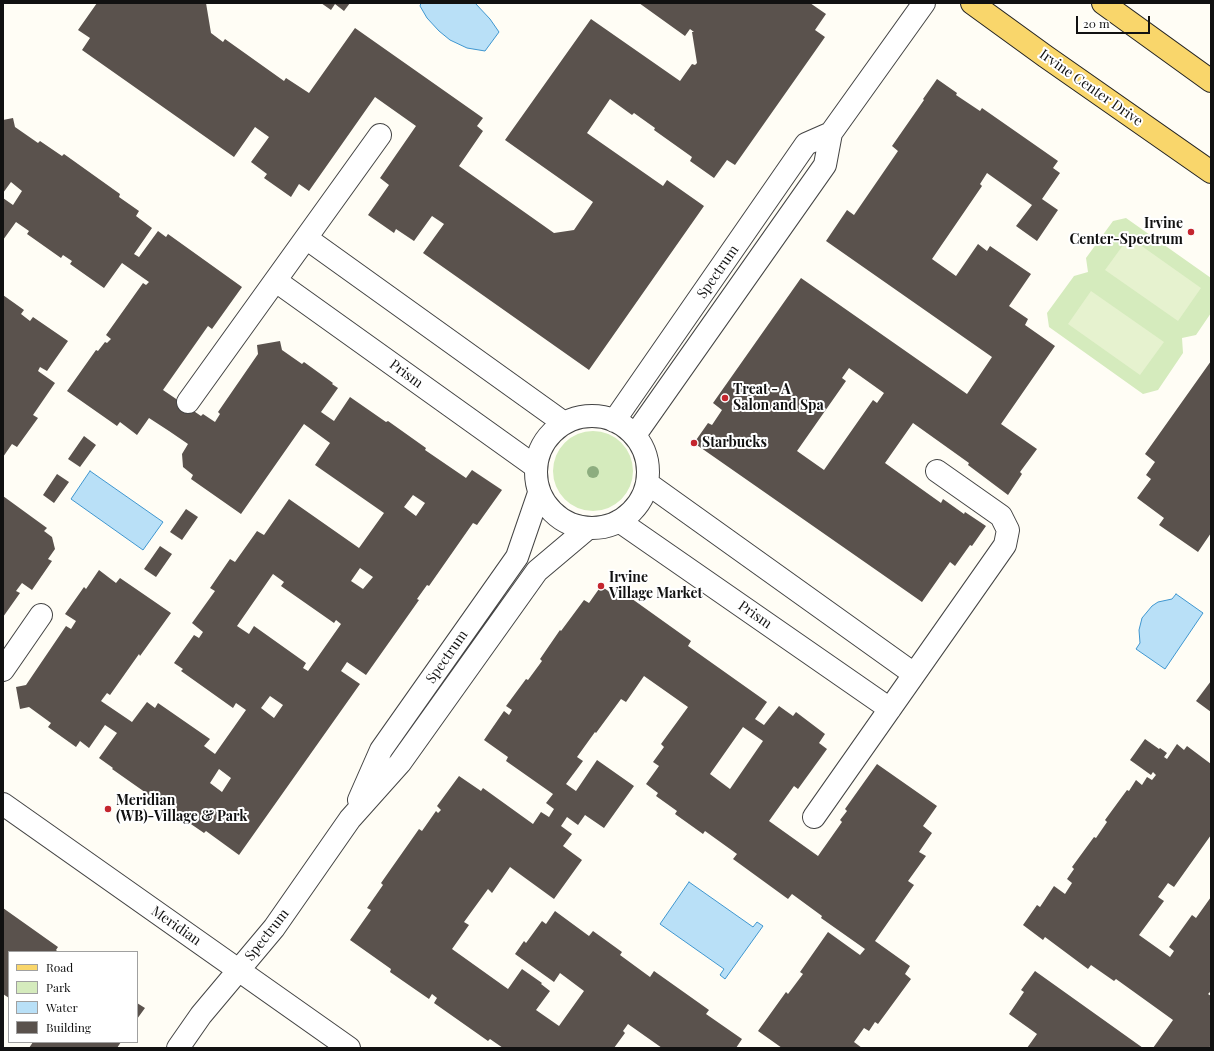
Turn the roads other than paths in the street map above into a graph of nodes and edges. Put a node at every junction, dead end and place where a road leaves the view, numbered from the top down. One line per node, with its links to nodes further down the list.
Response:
1 (924, 3): 5 (street, Spectrum)
2 (972, 3): 7 (main road, Irvine Center Drive)
3 (1104, 3): 4 (main road)
4 (1211, 81)
5 (831, 133): 11 (street, Spectrum); 13 (street, Spectrum)
6 (380, 135): 8 (street)
7 (1211, 172)
8 (306, 238): 9 (street); 12 (street)
9 (276, 281): 10 (street); 14 (street, Prism)
10 (188, 402)
11 (614, 421): 12 (street); 13 (street)
12 (564, 423): 14 (street)
13 (635, 435): 16 (street)
14 (536, 467): 17 (street)
15 (937, 471): 22 (street)
16 (647, 483): 18 (street); 22 (street)
17 (539, 493): 19 (street); 26 (street, Spectrum)
18 (619, 521): 19 (street); 23 (street, Prism)
19 (588, 528): 26 (street, Spectrum)
20 (41, 615): 21 (street)
21 (3, 670)
22 (914, 674): 23 (street)
23 (890, 709): 25 (street)
24 (3, 804): 27 (street, Meridian)
25 (814, 817)
26 (350, 819): 27 (street, Spectrum)
27 (239, 970): 28 (street, Spectrum); 29 (street, Meridian)
28 (178, 1048)
29 (349, 1048)

